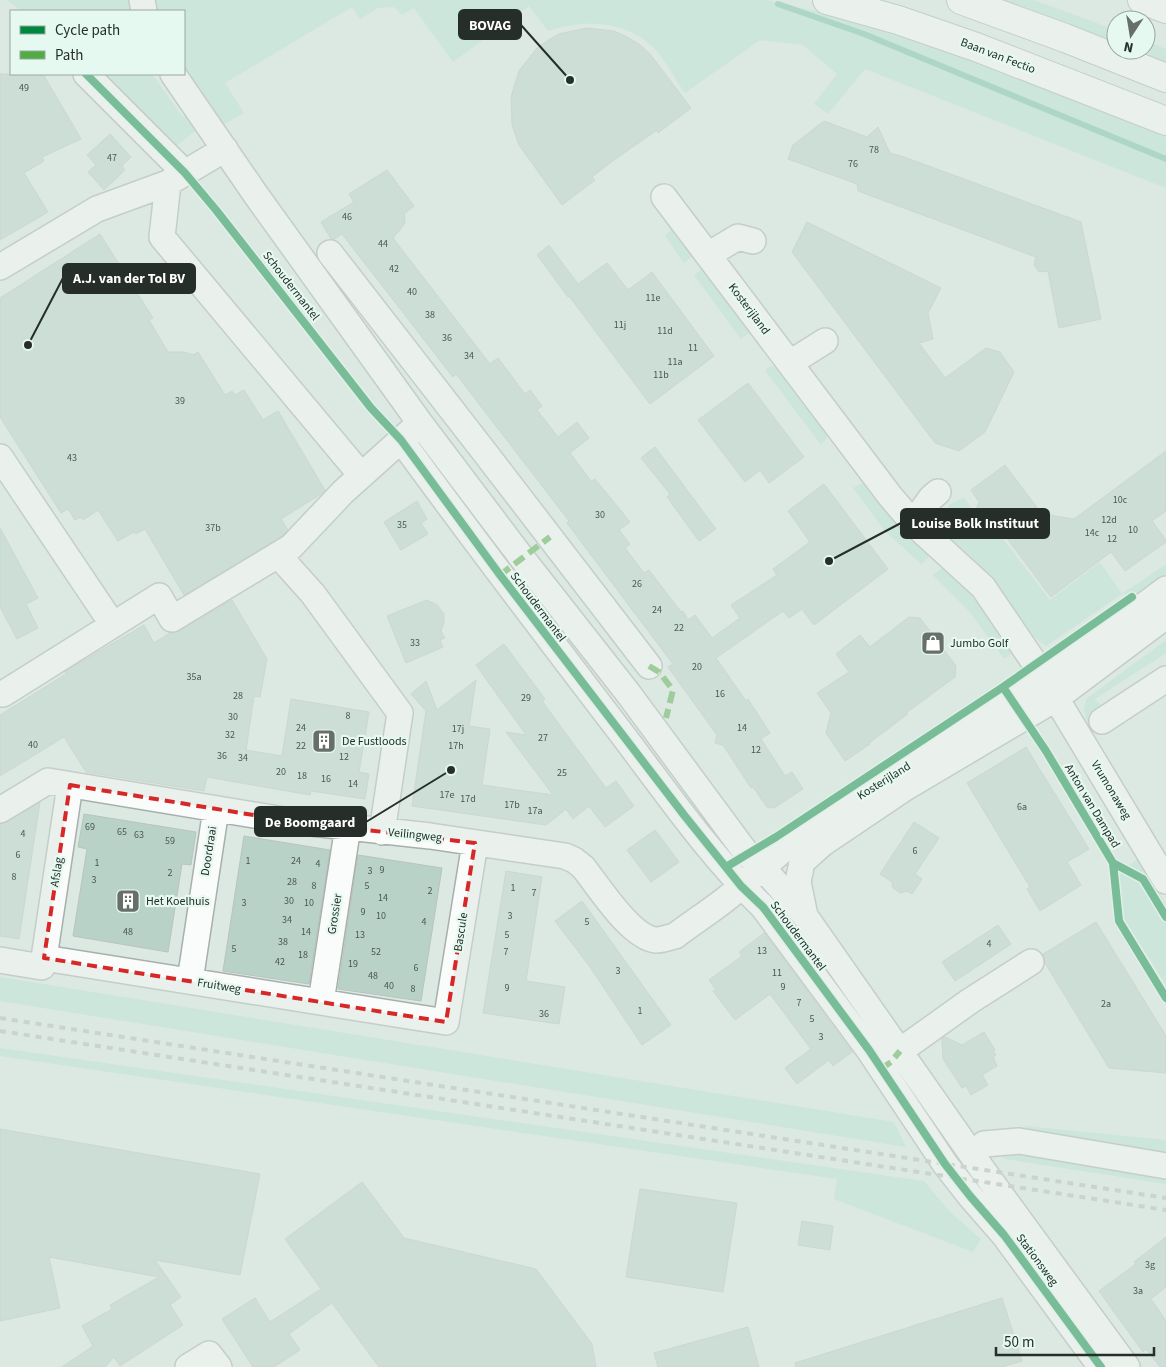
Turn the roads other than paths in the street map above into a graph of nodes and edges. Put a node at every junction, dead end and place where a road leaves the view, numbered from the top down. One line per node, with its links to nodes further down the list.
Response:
1 (827, 0): 8 (main road, Baan van Fectio)
2 (961, 0): 7 (main road)
3 (1142, 0): 4 (main road)
4 (1166, 9)
5 (87, 75): 10 (street)
6 (174, 75): 9 (street, Schoudermantel)
7 (1166, 78)
8 (1166, 121)
9 (225, 149): 10 (street); 18 (street, Schoudermantel)
10 (176, 178): 15 (street); 21 (street)
11 (664, 196): 14 (street, Kosterijland)
12 (753, 241): 14 (street)
13 (330, 253): 22 (street)
14 (708, 255): 17 (street, Kosterijland)
15 (0, 267)
16 (825, 341): 17 (street)
17 (790, 363): 25 (street, Kosterijland)
18 (420, 423): 19 (street); 24 (street, Schoudermantel)
19 (401, 440): 21 (street); 45 (street, Schoudermantel)
20 (0, 458): 29 (street)
21 (361, 475): 26 (street)
22 (514, 490): 24 (street); 30 (street)
23 (938, 492): 25 (street)
24 (486, 512): 43 (street, Schoudermantel)
25 (913, 524): 32 (street, Kosterijland)
26 (278, 554): 29 (street); 39 (street)
27 (1166, 590): 32 (street, Kosterijland)
28 (1166, 616): 32 (street, Kosterijland)
29 (114, 625): 33 (street)
30 (649, 666)
31 (1166, 679): 34 (street)
32 (1050, 690): 41 (street, Vrumonaweg); 42 (street, Kosterijland); 43 (street, Kosterijland)
33 (3, 694)
34 (1102, 722)
35 (70, 785): 36 (street, Veilingweg); 37 (street, Veilingweg); 47 (street, Afslag)
36 (216, 809): 38 (street, Veilingweg); 50 (street, Doordraai)
37 (0, 810)
38 (348, 826): 39 (street, Veilingweg); 51 (street, Grossier)
39 (382, 832): 40 (street, Veilingweg)
40 (475, 843): 45 (street, Veilingweg); 52 (street, Bascule)
41 (1156, 849): 44 (street, Vrumonaweg)
42 (802, 862): 43 (street); 46 (street)
43 (763, 868): 45 (street); 46 (street, Schoudermantel)
44 (1166, 881)
45 (741, 886): 56 (street, Schoudermantel)
46 (804, 916): 53 (street, Schoudermantel)
47 (44, 958): 48 (street, Fruitweg); 50 (street, Fruitweg)
48 (0, 960)
49 (1031, 962): 53 (street)
50 (190, 981): 51 (street, Fruitweg)
51 (321, 1002): 52 (street, Fruitweg)
52 (446, 1022)
53 (900, 1051): 57 (street, Schoudermantel)
54 (984, 1144): 55 (street)
55 (1166, 1166)
56 (951, 1171): 58 (street, Stationsweg)
57 (987, 1176): 58 (street, Stationsweg)
58 (1098, 1350): 61 (street, Stationsweg)
59 (188, 1367): 60 (street)
60 (218, 1367)
61 (1127, 1367)

